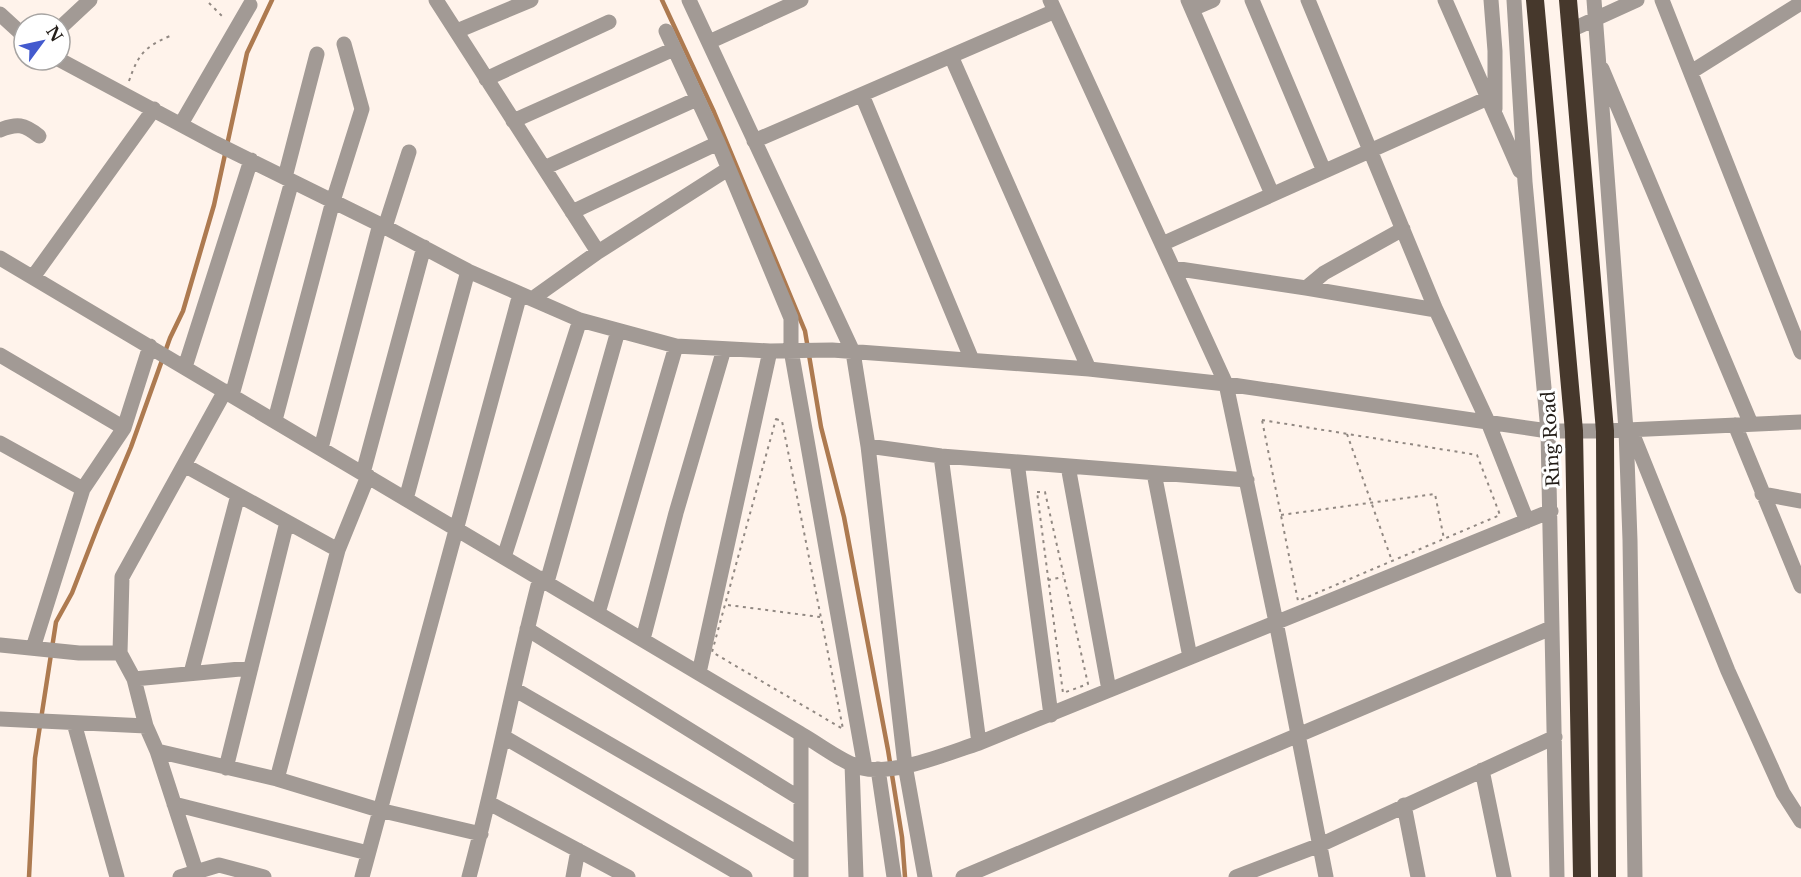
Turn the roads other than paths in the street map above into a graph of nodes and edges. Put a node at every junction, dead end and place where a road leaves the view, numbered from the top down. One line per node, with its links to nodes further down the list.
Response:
1 (90, 0): 21 (street)
2 (436, 0): 25 (street)
3 (531, 0): 25 (street)
4 (689, 0): 27 (street)
5 (801, 0): 27 (street)
6 (1213, 0): 18 (street)
7 (1252, 0): 52 (street)
8 (1308, 0): 47 (street)
9 (1445, 0): 37 (street)
10 (1491, 0): 40 (street)
11 (1514, 0): 54 (street)
12 (1535, 0): 93 (highway, Ring Road)
13 (1568, 0): 24 (highway)
14 (1594, 0): 22 (street)
15 (1637, 0): 22 (street)
16 (1662, 0): 34 (street)
17 (1801, 3): 34 (street)
18 (1190, 4): 55 (street)
19 (250, 5): 42 (street)
20 (1052, 5): 31 (street); 60 (street)
21 (72, 17)
22 (1595, 18): 24 (street); 32 (street)
23 (609, 22): 35 (street)
24 (1571, 30): 94 (highway)
25 (457, 31): 35 (street)
26 (666, 31): 29 (street)
27 (709, 42): 45 (street)
28 (344, 44): 56 (street)
29 (674, 49): 38 (street); 41 (street)
30 (317, 54): 53 (street)
31 (951, 56): 36 (street); 82 (street)
32 (1597, 58): 88 (street); 91 (street)
33 (72, 66): 39 (street)
34 (1691, 72): 78 (street)
35 (486, 79): 41 (street)
36 (862, 94): 45 (street); 80 (street)
37 (1488, 98): 40 (street); 47 (street)
38 (698, 99): 46 (street); 50 (street)
39 (154, 109): 42 (street); 66 (street)
40 (1496, 115): 54 (street)
41 (513, 121): 50 (street)
42 (181, 124): 49 (street)
43 (0, 130): 44 (street)
44 (39, 136)
45 (754, 141): 77 (street)
46 (717, 143): 51 (street); 57 (street)
47 (1370, 150): 52 (street); 59 (street)
48 (409, 152): 58 (street)
49 (247, 158): 53 (street); 81 (street)
50 (544, 168): 57 (street)
51 (728, 169): 62 (street); 75 (street)
52 (1324, 171): 55 (street)
53 (289, 179): 56 (street); 84 (street)
54 (1525, 182): 92 (street)
55 (1272, 194): 60 (street)
56 (333, 201): 58 (street); 85 (street)
57 (572, 212): 62 (street)
58 (382, 226): 61 (street); 97 (street)
59 (1403, 229): 67 (street); 69 (street)
60 (1162, 244): 64 (street)
61 (423, 247): 65 (street); 103 (street)
62 (598, 252): 68 (street)
63 (0, 258): 66 (street)
64 (1173, 268): 67 (street); 83 (street)
65 (468, 271): 68 (street); 108 (street)
66 (33, 277): 73 (street)
67 (1306, 288): 69 (street)
68 (526, 296): 70 (street); 113 (street)
69 (1436, 310): 86 (street)
70 (580, 320): 71 (street); 115 (street)
71 (618, 331): 72 (street); 116 (street)
72 (676, 346): 74 (street); 118 (street)
73 (153, 348): 81 (street); 90 (street)
74 (724, 349): 76 (street); 122 (street)
75 (796, 350): 76 (street); 77 (street); 143 (street)
76 (770, 351): 129 (street)
77 (853, 352): 80 (street); 96 (street)
78 (1801, 352)
79 (0, 355): 90 (street)
80 (972, 360): 82 (street)
81 (182, 365): 84 (street)
82 (1089, 369): 83 (street)
83 (1226, 384): 86 (street); 104 (street)
84 (229, 393): 85 (street); 100 (street)
85 (275, 420): 97 (street)
86 (1488, 422): 92 (street); 111 (street)
87 (1801, 422): 88 (street)
88 (1750, 424): 89 (street)
89 (1735, 425): 91 (street); 106 (street)
90 (124, 428): 105 (street)
91 (1629, 430): 94 (street); 152 (street); 179 (street)
92 (1548, 431): 93 (street); 110 (street)
93 (1574, 431): 94 (street); 177 (highway, Ring Road)
94 (1605, 431): 178 (highway)
95 (0, 442): 105 (street)
96 (868, 446): 98 (street); 143 (street)
97 (321, 448): 103 (street)
98 (941, 456): 99 (street); 141 (street)
99 (1017, 462): 101 (street); 133 (street)
100 (184, 465): 107 (street); 125 (street)
101 (1068, 466): 102 (street); 132 (street)
102 (1154, 473): 104 (street); 126 (street)
103 (365, 474): 108 (street); 114 (street)
104 (1247, 480): 119 (street)
105 (82, 489): 124 (street)
106 (1762, 494): 109 (street); 117 (street)
107 (238, 495): 112 (street); 128 (street)
108 (406, 499): 113 (street)
109 (1798, 503)
110 (1551, 511): 111 (street); 120 (street)
111 (1527, 521): 119 (street)
112 (287, 522): 114 (street); 127 (street)
113 (456, 528): 115 (street); 151 (street)
114 (338, 550): 146 (street)
115 (504, 557): 116 (street)
116 (543, 580): 118 (street); 121 (street)
117 (1801, 586)
118 (598, 613): 122 (street)
119 (1276, 622): 126 (street); 137 (street)
120 (1551, 628): 137 (street); 140 (street)
121 (527, 629): 131 (street); 147 (street)
122 (643, 639): 129 (street)
123 (0, 645): 124 (street)
124 (33, 648): 125 (street)
125 (120, 653): 130 (street)
126 (1190, 657): 132 (street)
127 (250, 668): 128 (street); 144 (street)
128 (191, 673): 130 (street)
129 (699, 673): 138 (street)
130 (134, 679): 136 (street)
131 (514, 689): 139 (street); 157 (street)
132 (1109, 690): 133 (street)
133 (1051, 714): 141 (street)
134 (0, 719): 135 (street)
135 (67, 723): 136 (street); 159 (street)
136 (146, 726): 142 (street)
137 (1299, 733): 154 (street); 171 (street)
138 (801, 734): 143 (street); 147 (street)
139 (504, 737): 148 (street); 166 (street)
140 (1555, 737): 145 (street); 176 (street)
141 (979, 743): 143 (street)
142 (157, 751): 144 (street); 149 (street)
143 (880, 767): 168 (street); 169 (street); 170 (street)
144 (226, 768): 146 (street)
145 (1482, 770): 150 (street); 175 (street)
146 (277, 779): 151 (street)
147 (801, 799): 157 (street)
148 (489, 803): 153 (street); 155 (street)
149 (174, 804): 156 (street); 158 (street)
150 (1404, 805): 154 (street); 174 (street)
151 (379, 810): 153 (street); 156 (street)
152 (1801, 821)
153 (481, 834): 163 (street)
154 (1320, 845): 172 (street); 173 (street)
155 (578, 850): 164 (street); 165 (street)
156 (368, 853): 162 (street)
157 (801, 855): 167 (street)
158 (196, 871): 160 (street); 161 (street)
159 (117, 877)
160 (180, 877)
161 (264, 877)
162 (362, 877)
163 (470, 877)
164 (573, 877)
165 (628, 877)
166 (745, 877)
167 (801, 877)
168 (856, 877)
169 (894, 877)
170 (925, 877)
171 (963, 877)
172 (1236, 877)
173 (1326, 877)
174 (1418, 877)
175 (1504, 877)
176 (1557, 877)
177 (1582, 877)
178 (1607, 877)
179 (1635, 877)

